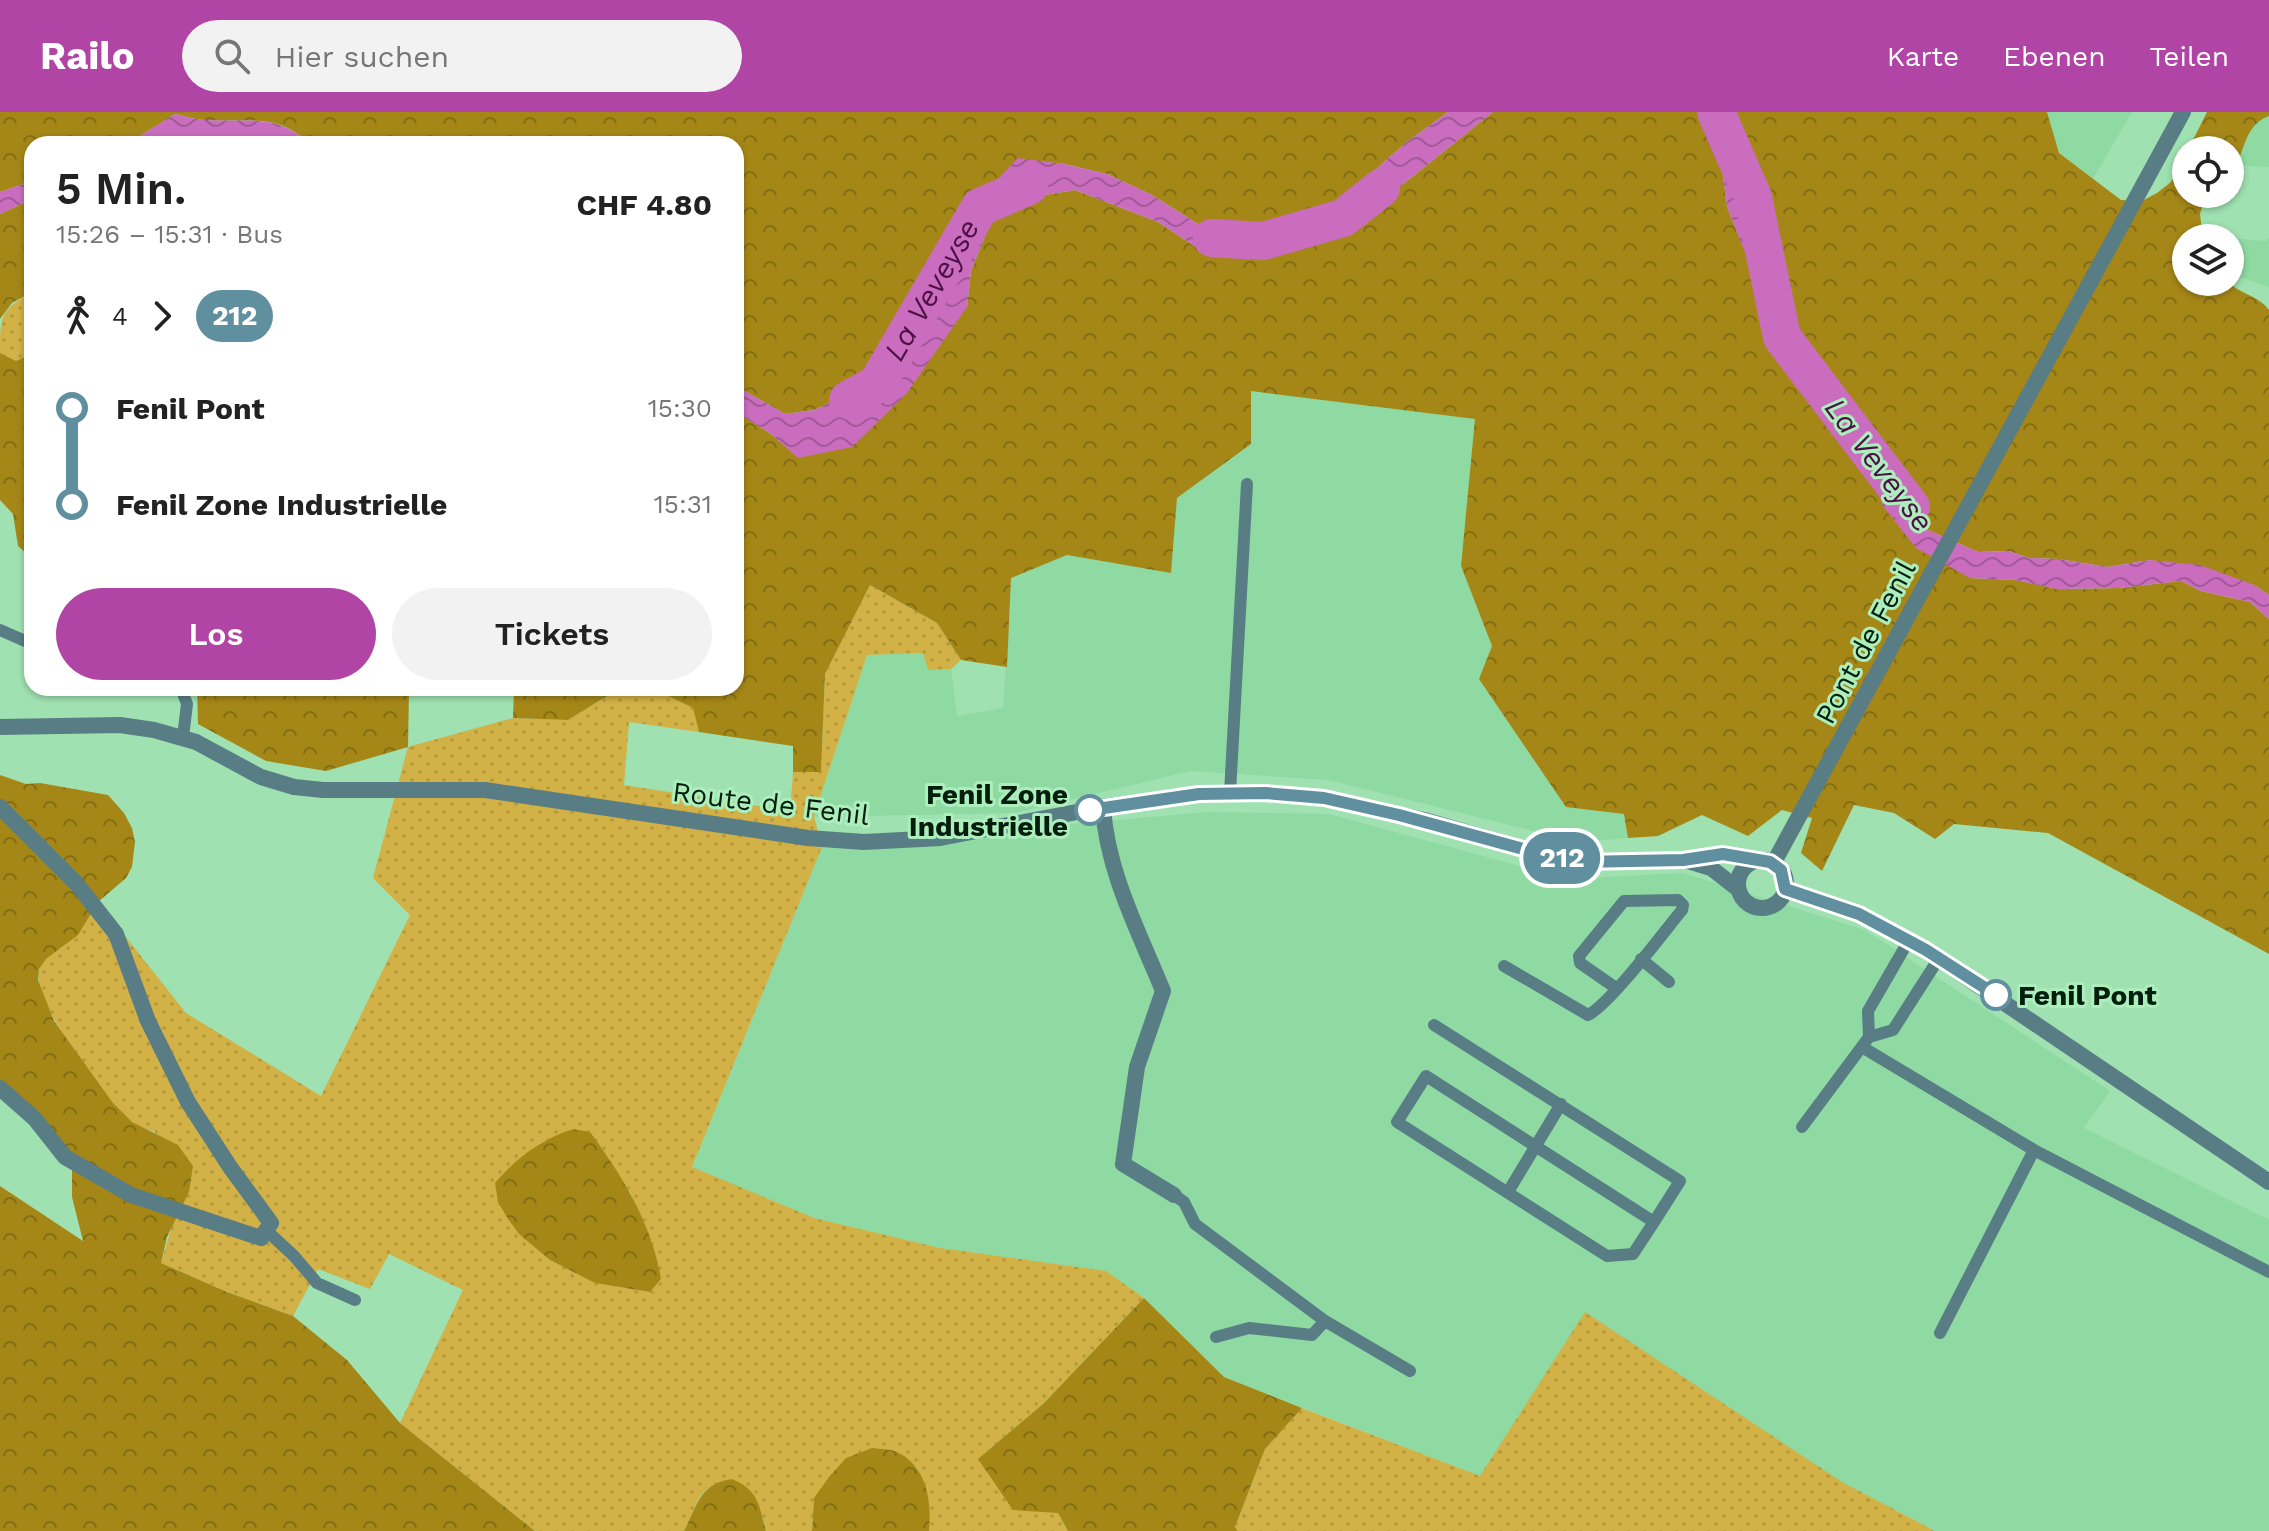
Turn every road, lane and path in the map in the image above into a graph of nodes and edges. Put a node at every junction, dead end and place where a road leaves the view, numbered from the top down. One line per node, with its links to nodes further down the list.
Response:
1 (2183, 112): 12 (street, Pont de Fenil)
2 (1247, 484): 8 (lane)
3 (0, 630): 4 (lane)
4 (24, 640)
5 (184, 696): 7 (lane)
6 (0, 727): 7 (street, Route de Fenil)
7 (183, 737): 10 (street, Route de Fenil)
8 (1230, 793): 10 (street, Route de Fenil); 11 (street, Route de Fenil)
9 (0, 807): 32 (street)
10 (1103, 807): 30 (street)
11 (1683, 860): 12 (street, Route de Fenil); 13 (street, Route de Fenil)
12 (1765, 862): 13 (street); 14 (street)
13 (1738, 889): 14 (street)
14 (1785, 889): 15 (street)
15 (1909, 940): 16 (street); 22 (lane)
16 (1939, 958): 22 (lane); 28 (street)
17 (1641, 959): 19 (lane); 20 (lane); 20 (lane)
18 (1504, 966): 20 (lane)
19 (1669, 982)
20 (1616, 988)
21 (1434, 1025): 24 (lane)
22 (1866, 1042): 25 (lane); 27 (lane)
23 (0, 1088): 32 (street)
24 (1561, 1104): 26 (lane); 31 (lane)
25 (1802, 1127)
26 (1536, 1145): 29 (lane); 29 (lane); 31 (lane)
27 (2034, 1150): 33 (lane); 36 (lane)
28 (2269, 1182)
29 (1508, 1192): 31 (lane)
30 (1174, 1195): 35 (lane)
31 (1654, 1222)
32 (266, 1230): 34 (lane)
33 (2269, 1272)
34 (355, 1300)
35 (1325, 1321): 37 (lane); 38 (lane)
36 (1940, 1333)
37 (1216, 1337)
38 (1410, 1371)

